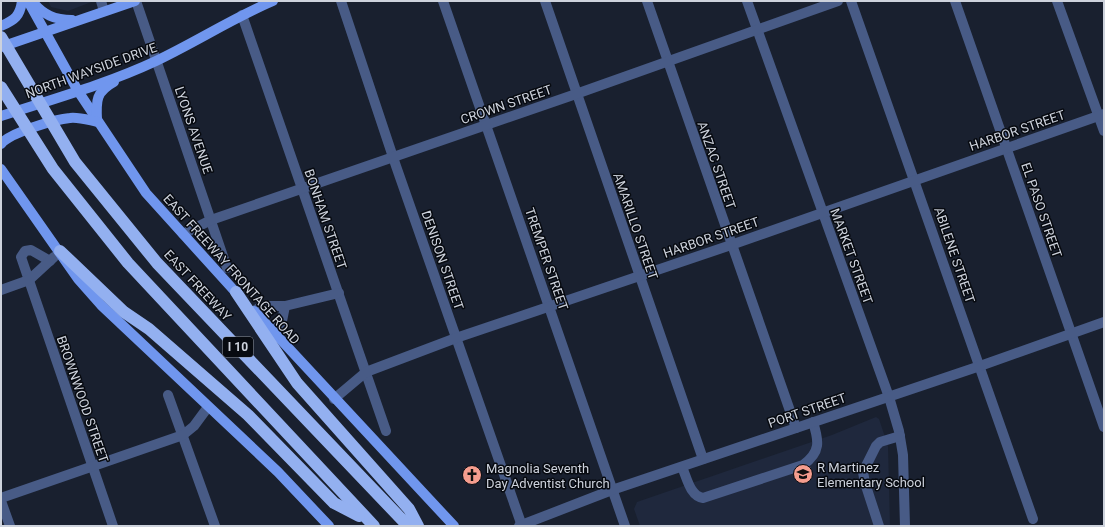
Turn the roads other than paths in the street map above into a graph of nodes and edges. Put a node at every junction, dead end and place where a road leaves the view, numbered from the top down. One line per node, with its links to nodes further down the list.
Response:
1 (22, 1): 19 (main road)
2 (28, 1): 21 (main road, EAST FREEWAY FRONTAGE ROAD)
3 (32, 1): 18 (main road)
4 (101, 1): 16 (street)
5 (136, 1): 16 (main road); 24 (street, LYONS AVENUE)
6 (273, 1): 17 (main road, NORTH WAYSIDE DRIVE)
7 (342, 1): 37 (street, DENISON STREET)
8 (443, 1): 33 (street, TREMPER STREET)
9 (545, 1): 29 (street, AMARILLO STREET)
10 (647, 1): 25 (street, ANZAC STREET)
11 (747, 1): 20 (street, MARKET STREET)
12 (838, 1): 20 (street, CROWN STREET)
13 (852, 1): 39 (street, ABILENE STREET)
14 (955, 1): 36 (street, EL PASO STREET)
15 (1056, 1): 30 (street)
16 (104, 12): 18 (main road)
17 (242, 15): 24 (main road, NORTH WAYSIDE DRIVE); 40 (street, BONHAM STREET)
18 (80, 20): 21 (main road)
19 (1, 26)
20 (757, 29): 25 (street, CROWN STREET); 41 (street, MARKET STREET)
21 (44, 32): 23 (main road); 28 (main road, EAST FREEWAY FRONTAGE ROAD)
22 (1, 37): 85 (highway, EAST FREEWAY / I 10)
23 (1, 47)
24 (157, 61): 26 (main road, NORTH WAYSIDE DRIVE); 42 (street, LYONS AVENUE)
25 (668, 62): 29 (street, CROWN STREET); 44 (street, ANZAC STREET)
26 (132, 71): 28 (main road, NORTH WAYSIDE DRIVE); 32 (main road)
27 (1, 87): 79 (highway, I 10)
28 (78, 91): 31 (main road, NORTH WAYSIDE DRIVE); 32 (main road, EAST FREEWAY FRONTAGE ROAD)
29 (576, 94): 33 (street, CROWN STREET); 48 (street, AMARILLO STREET)
30 (1101, 115): 34 (street); 36 (street, HARBOR STREET)
31 (1, 116)
32 (98, 122): 35 (main road); 43 (main road, EAST FREEWAY FRONTAGE ROAD)
33 (486, 124): 37 (street, CROWN STREET); 54 (street, TREMPER STREET)
34 (1104, 131)
35 (1, 144)
36 (1007, 148): 39 (street, HARBOR STREET); 58 (street, EL PASO STREET)
37 (393, 156): 40 (street, CROWN STREET); 59 (street, DENISON STREET)
38 (2, 173): 45 (main road)
39 (915, 179): 41 (street, HARBOR STREET); 60 (street, ABILENE STREET)
40 (301, 188): 42 (street, CROWN STREET); 52 (street, BONHAM STREET)
41 (822, 212): 44 (street, HARBOR STREET); 63 (street, MARKET STREET)
42 (211, 220): 43 (street, CROWN STREET); 47 (street, LYONS AVENUE)
43 (183, 234): 51 (main road, EAST FREEWAY FRONTAGE ROAD)
44 (731, 245): 48 (street, HARBOR STREET); 68 (street, ANZAC STREET)
45 (60, 251): 46 (street); 65 (main road); 79 (highway)
46 (50, 261): 49 (street); 49 (street, BROWNWOOD STREET)
47 (227, 268)
48 (639, 276): 54 (street, HARBOR STREET); 72 (street, AMARILLO STREET)
49 (29, 280): 50 (street); 73 (street, BROWNWOOD STREET)
50 (1, 290)
51 (236, 292): 55 (main road, EAST FREEWAY FRONTAGE ROAD); 86 (highway)
52 (339, 294): 53 (street); 61 (street, BONHAM STREET)
53 (285, 306): 55 (street); 57 (street)
54 (549, 306): 59 (street, HARBOR STREET); 75 (street, TREMPER STREET)
55 (254, 311): 57 (main road, EAST FREEWAY FRONTAGE ROAD)
56 (1104, 322): 58 (street, PORT STREET)
57 (273, 333): 64 (main road, EAST FREEWAY FRONTAGE ROAD)
58 (1071, 333): 60 (street, PORT STREET); 67 (street, EL PASO STREET)
59 (456, 338): 61 (street, HARBOR STREET); 80 (street, DENISON STREET)
60 (980, 366): 63 (street, PORT STREET); 78 (street, ABILENE STREET)
61 (366, 372): 64 (street, HARBOR STREET); 69 (street, BONHAM STREET)
62 (168, 395): 70 (street)
63 (889, 397): 66 (street, PORT STREET); 71 (street, MARKET STREET)
64 (334, 399): 87 (main road, EAST FREEWAY FRONTAGE ROAD)
65 (208, 407): 70 (street); 84 (main road)
66 (812, 422): 68 (street, PORT STREET); 74 (street)
67 (1104, 427)
68 (796, 428): 72 (street, PORT STREET)
69 (386, 431)
70 (184, 436): 73 (street); 83 (street)
71 (900, 436): 89 (street); 90 (street, MARKET STREET)
72 (703, 459): 74 (street, PORT STREET)
73 (92, 466): 76 (street); 82 (street, BROWNWOOD STREET)
74 (682, 467): 75 (street, PORT STREET)
75 (612, 490): 80 (street, PORT STREET); 88 (street, TREMPER STREET)
76 (1, 498)
77 (1, 501): 81 (street)
78 (1033, 519)
79 (371, 523)
80 (521, 525)
81 (10, 526)
82 (113, 526)
83 (215, 526)
84 (329, 526)
85 (408, 526)
86 (418, 526)
87 (454, 526)
88 (625, 526)
89 (879, 526)
90 (905, 526)

